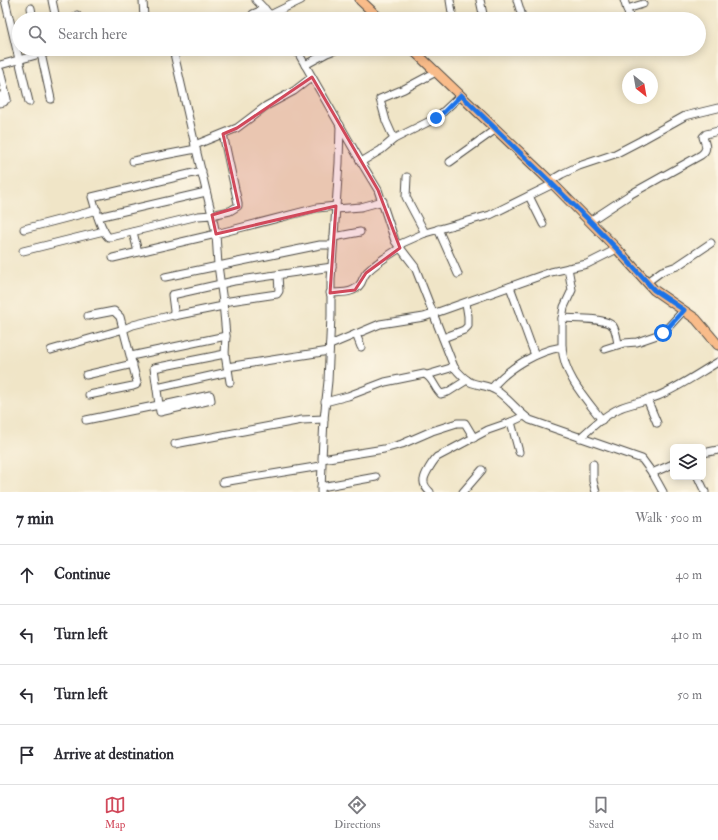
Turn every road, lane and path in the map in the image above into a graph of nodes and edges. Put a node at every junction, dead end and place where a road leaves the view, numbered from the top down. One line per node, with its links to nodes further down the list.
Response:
1 (5, 0): 26 (street)
2 (52, 0): 16 (street)
3 (142, 0): 17 (street)
4 (256, 0): 13 (street)
5 (301, 0): 20 (street)
6 (360, 0): 21 (main road)
7 (450, 0): 22 (street)
8 (480, 0): 23 (street)
9 (518, 0): 24 (street)
10 (624, 0): 14 (street)
11 (642, 4): 14 (street)
12 (31, 8): 15 (street)
13 (264, 9): 18 (street); 19 (street)
14 (627, 9): 25 (street)
15 (32, 12)
16 (55, 12)
17 (143, 12)
18 (257, 12)
19 (267, 12)
20 (281, 12)
21 (373, 12)
22 (452, 12)
23 (483, 12)
24 (521, 12)
25 (628, 12)
26 (12, 30)
27 (18, 56): 34 (street)
28 (27, 56): 34 (street)
29 (41, 56): 42 (street)
30 (175, 56): 50 (street)
31 (300, 56): 36 (street)
32 (320, 56): 36 (street)
33 (419, 56): 38 (main road)
34 (19, 59): 35 (street); 43 (street)
35 (0, 65)
36 (305, 65): 39 (street)
37 (0, 71): 41 (street)
38 (436, 72): 40 (main road); 49 (street)
39 (312, 77): 45 (street); 48 (street)
40 (461, 95): 46 (main road); 49 (street)
41 (2, 99)
42 (51, 99)
43 (29, 102)
44 (718, 108): 56 (street)
45 (340, 125): 52 (street); 60 (street)
46 (496, 129): 53 (street); 56 (main road)
47 (718, 131): 63 (street)
48 (223, 134): 50 (street); 62 (street)
49 (394, 140): 52 (street)
50 (196, 147): 51 (street); 54 (street)
51 (133, 161)
52 (361, 162): 59 (street)
53 (450, 162)
54 (202, 171): 57 (street); 61 (street)
55 (407, 177): 70 (street)
56 (552, 182): 58 (street); 63 (main road)
57 (206, 192): 61 (street); 62 (street)
58 (529, 196): 64 (street); 66 (street)
59 (383, 201): 60 (street); 75 (street)
60 (336, 208): 71 (street); 72 (street)
61 (97, 213): 65 (street); 67 (street)
62 (212, 215): 68 (street); 71 (street)
63 (590, 221): 76 (main road)
64 (543, 224)
65 (24, 229)
66 (438, 229): 70 (street); 83 (street)
67 (104, 231): 68 (street); 77 (street)
68 (133, 232): 78 (street)
69 (360, 232): 72 (street)
70 (425, 233): 75 (street)
71 (216, 234): 78 (street); 80 (street)
72 (334, 237): 74 (street)
73 (711, 244): 86 (street)
74 (333, 245): 80 (street); 81 (street)
75 (399, 246): 89 (street); 93 (street)
76 (617, 249): 82 (street); 86 (main road)
77 (24, 251)
78 (138, 252): 79 (street)
79 (113, 258)
80 (218, 266): 85 (street); 87 (street)
81 (332, 267): 84 (street); 89 (street)
82 (568, 268): 88 (street); 96 (street)
83 (458, 274)
84 (278, 275): 87 (street); 91 (street)
85 (165, 277)
86 (647, 282): 92 (main road)
87 (221, 284): 91 (street); 94 (street)
88 (510, 288): 90 (street); 109 (street)
89 (330, 293): 105 (street)
90 (466, 303): 93 (street); 100 (street)
91 (223, 304): 94 (street); 99 (street)
92 (684, 310): 101 (street); 102 (main road)
93 (433, 314): 98 (street); 100 (street)
94 (173, 315): 97 (street)
95 (88, 316): 97 (street)
96 (562, 318): 101 (street); 104 (street)
97 (124, 329): 107 (street); 110 (street)
98 (356, 334): 103 (street); 105 (street)
99 (226, 336): 108 (street); 110 (street)
100 (443, 338): 113 (street)
101 (618, 344): 106 (street)
102 (718, 345)
103 (361, 347)
104 (562, 347): 109 (street); 128 (street)
105 (329, 348): 114 (street); 123 (street)
106 (605, 349)
107 (51, 350)
108 (225, 354): 114 (street); 119 (street)
109 (535, 355): 120 (street)
110 (131, 356): 112 (street)
111 (718, 362): 122 (street)
112 (133, 364): 115 (street); 121 (street)
113 (454, 367): 116 (street); 117 (street)
114 (228, 370): 118 (street); 119 (street)
115 (86, 375)
116 (427, 375): 117 (street); 123 (street)
117 (467, 380): 120 (street)
118 (230, 382)
119 (157, 388): 124 (street)
120 (492, 388): 125 (street)
121 (89, 396)
122 (647, 399): 128 (street); 130 (street)
123 (325, 402): 126 (street)
124 (159, 406): 124 (street); 127 (street)
125 (524, 416): 129 (street); 132 (street)
126 (324, 419): 133 (street); 137 (street)
127 (86, 420)
128 (602, 420): 132 (street)
129 (511, 422): 131 (street); 135 (street)
130 (657, 423)
131 (474, 438): 137 (street); 146 (street)
132 (580, 438): 141 (street)
133 (175, 444)
134 (718, 450): 136 (street)
135 (519, 452)
136 (706, 452)
137 (322, 462): 144 (street); 145 (street)
138 (593, 464): 148 (street)
139 (670, 465): 141 (street)
140 (482, 470): 147 (street)
141 (652, 473): 149 (street)
142 (376, 477): 145 (street)
143 (699, 480): 150 (street)
144 (223, 482)
145 (321, 490)
146 (430, 492)
147 (464, 492)
148 (596, 492)
149 (663, 492)
150 (705, 492)

